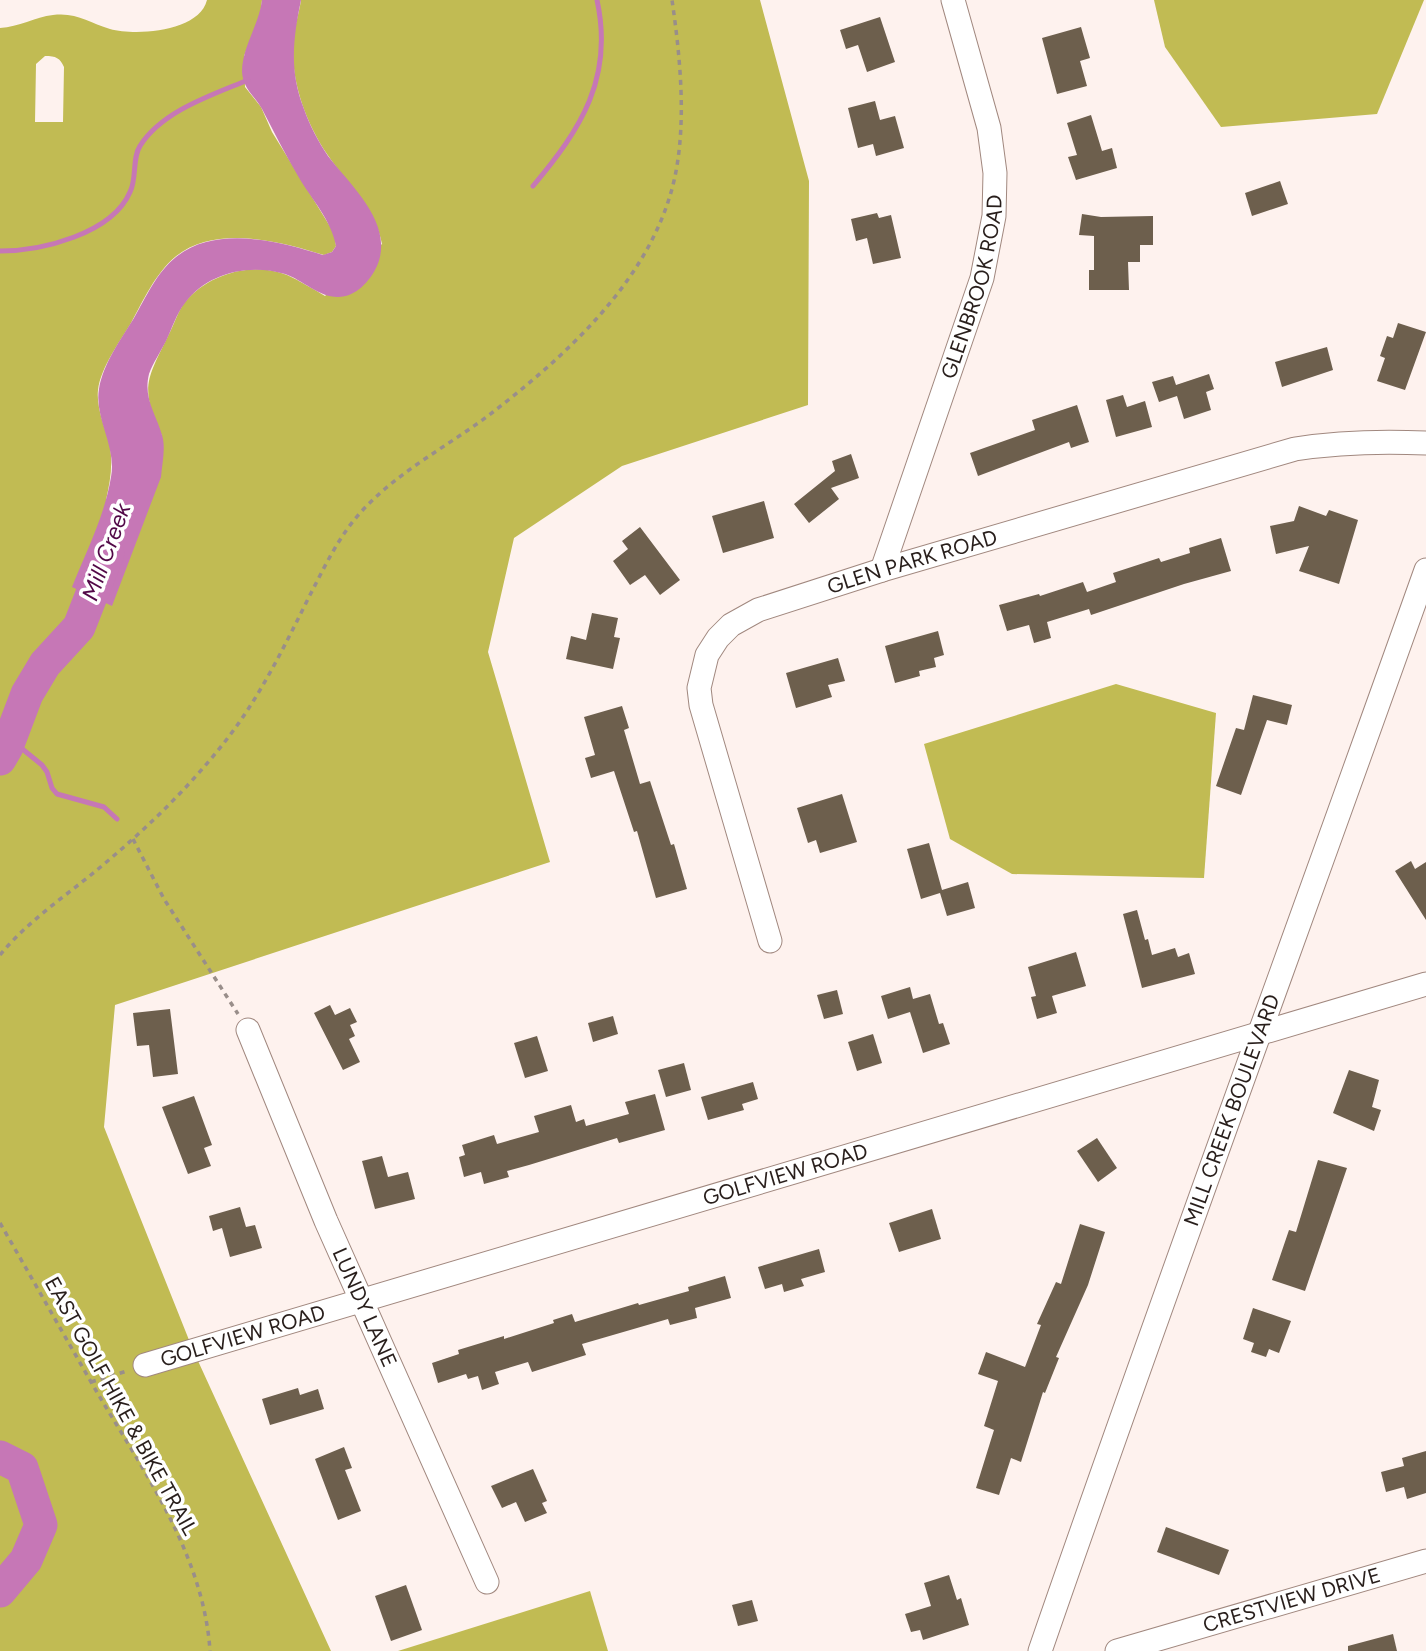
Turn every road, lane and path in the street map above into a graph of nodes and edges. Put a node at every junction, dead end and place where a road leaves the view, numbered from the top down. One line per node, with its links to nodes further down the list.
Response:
1 (672, 0): 6 (path)
2 (953, 0): 4 (street, GLENBROOK ROAD)
3 (1426, 443): 4 (street, GLEN PARK ROAD)
4 (882, 570): 7 (street, GLEN PARK ROAD)
5 (1426, 570): 11 (street, MILL CREEK BOULEVARD)
6 (133, 839): 8 (path); 10 (path)
7 (770, 941)
8 (0, 955)
9 (1426, 984): 11 (street, GOLFVIEW ROAD)
10 (248, 1030): 13 (street, LUNDY LANE)
11 (1262, 1031): 13 (street, GOLFVIEW ROAD); 19 (street, MILL CREEK BOULEVARD)
12 (0, 1223): 15 (path, EAST GOLF HIKE & BIKE TRAIL)
13 (362, 1301): 14 (street, GOLFVIEW ROAD); 17 (street, LUNDY LANE)
14 (145, 1365): 15 (path)
15 (91, 1382): 18 (path, EAST GOLF HIKE & BIKE TRAIL)
16 (1426, 1562): 20 (street, CRESTVIEW DRIVE)
17 (487, 1582)
18 (210, 1651)
19 (1040, 1651)
20 (1117, 1651)

